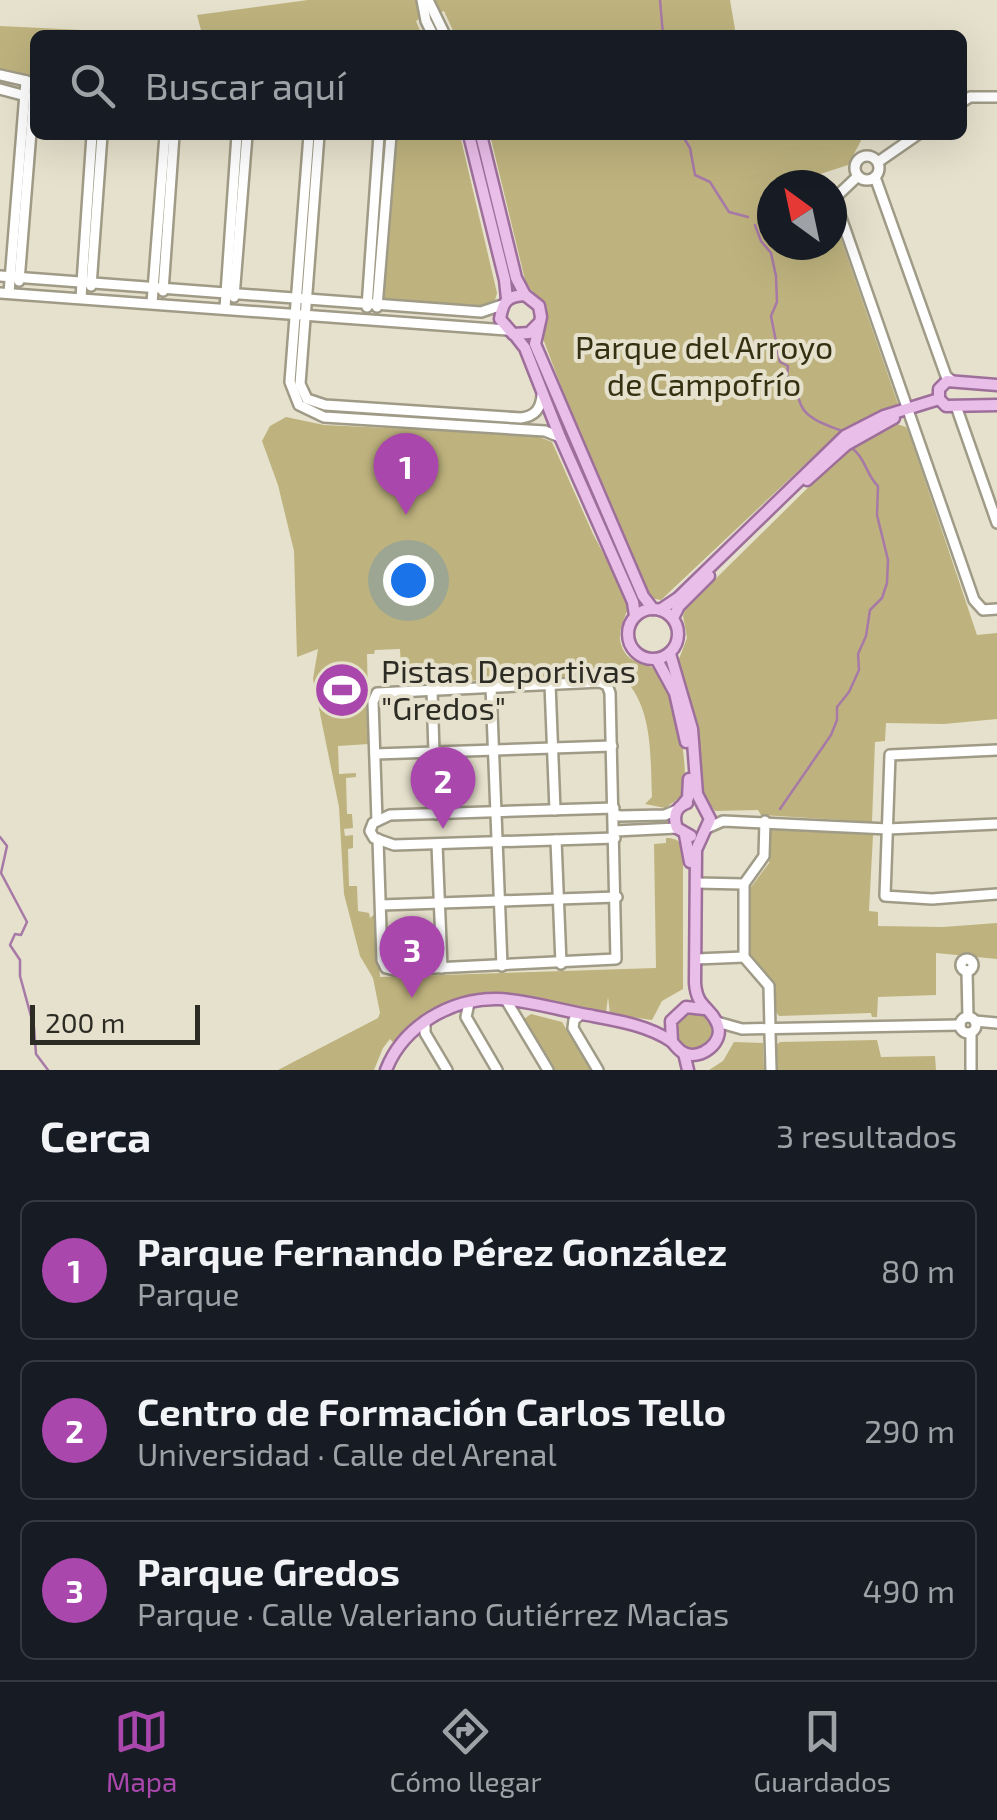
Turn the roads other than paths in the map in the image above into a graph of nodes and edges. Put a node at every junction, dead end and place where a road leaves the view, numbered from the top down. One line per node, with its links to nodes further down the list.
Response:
1 (428, 5): 2 (street); 3 (street)
2 (432, 30)
3 (443, 30)
4 (0, 74): 5 (street)
5 (30, 82)
6 (0, 89): 7 (street)
7 (30, 96): 26 (street)
8 (997, 97): 9 (street)
9 (967, 100)
10 (92, 140): 27 (street)
11 (101, 140): 27 (street)
12 (164, 140): 28 (street)
13 (173, 140): 28 (street)
14 (237, 140): 30 (street)
15 (246, 140): 30 (street)
16 (309, 140): 33 (street)
17 (319, 140): 33 (street)
18 (379, 140): 36 (street)
19 (390, 140): 36 (street)
20 (470, 140): 34 (main road)
21 (483, 140): 31 (main road)
22 (910, 140): 23 (street)
23 (878, 162): 24 (street); 25 (street)
24 (858, 176): 25 (street); 48 (street)
25 (875, 177): 42 (street)
26 (10, 277): 27 (street); 29 (street)
27 (87, 283): 28 (street); 32 (street)
28 (158, 289): 30 (street); 35 (street)
29 (9, 293): 32 (street)
30 (231, 293): 33 (street); 37 (street)
31 (525, 294): 34 (main road); 40 (main road)
32 (86, 298): 35 (street)
33 (301, 298): 36 (street); 38 (street)
34 (504, 302): 36 (street); 41 (main road)
35 (157, 303): 37 (street)
36 (373, 304): 39 (street)
37 (229, 309): 38 (street)
38 (300, 314): 39 (street); 44 (street); 50 (street)
39 (372, 320): 41 (street)
40 (538, 324): 41 (main road); 53 (main road)
41 (510, 332): 44 (main road)
42 (949, 381): 43 (main road); 45 (main road); 46 (main road)
43 (997, 385)
44 (542, 392): 50 (main road)
45 (939, 399): 46 (main road); 48 (main road)
46 (959, 405): 47 (main road); 51 (street)
47 (997, 405)
48 (909, 410): 49 (main road); 49 (street); 49 (street); 52 (street)
49 (890, 417): 53 (main road); 55 (main road)
50 (560, 437): 54 (main road)
51 (997, 523)
52 (997, 609)
53 (656, 610): 54 (main road); 55 (main road)
54 (635, 616): 57 (main road)
55 (673, 618): 56 (main road)
56 (670, 654): 57 (main road); 68 (main road)
57 (656, 660): 67 (main road)
58 (550, 684): 59 (street); 61 (street); 62 (street)
59 (492, 687): 60 (street); 63 (street)
60 (432, 690): 65 (street); 66 (street)
61 (612, 746): 62 (street); 70 (street)
62 (553, 748): 63 (street); 69 (street)
63 (494, 750): 65 (street); 71 (street)
64 (997, 750): 77 (street)
65 (434, 752): 66 (street); 72 (street)
66 (375, 754): 73 (street)
67 (680, 807): 68 (main road); 70 (street); 79 (main road)
68 (705, 809): 74 (street); 78 (main road)
69 (555, 810): 70 (street); 71 (street)
70 (614, 810): 80 (street)
71 (496, 812): 72 (street); 83 (street)
72 (436, 814): 73 (street)
73 (379, 821): 81 (street)
74 (723, 821): 75 (street); 78 (street)
75 (765, 821): 77 (street); 86 (street)
76 (997, 824): 77 (street)
77 (888, 829): 87 (street)
78 (705, 830): 79 (main road); 85 (main road)
79 (681, 832): 80 (street); 102 (main road)
80 (615, 835): 82 (street); 88 (street)
81 (380, 839): 84 (street); 92 (street)
82 (556, 840): 83 (street); 89 (street)
83 (498, 842): 84 (street); 90 (street)
84 (437, 844): 91 (street)
85 (696, 883): 86 (street); 94 (main road)
86 (744, 884): 93 (street)
87 (997, 894)
88 (617, 897): 89 (street); 95 (street)
89 (559, 899): 90 (street); 95 (street)
90 (500, 901): 91 (street); 96 (street)
91 (440, 903): 92 (street); 97 (street)
92 (380, 905): 97 (street)
93 (744, 958): 94 (street); 109 (street)
94 (696, 959): 101 (main road)
95 (561, 964): 96 (street)
96 (502, 966): 97 (street)
97 (442, 968)
98 (967, 971): 107 (street)
99 (506, 1000): 100 (main road); 103 (main road); 117 (street)
100 (469, 1002): 104 (main road); 116 (street)
101 (704, 1009): 102 (main road); 105 (main road)
102 (680, 1011): 108 (main road); 111 (main road)
103 (581, 1014): 108 (main road); 118 (street)
104 (426, 1021): 114 (main road); 115 (street)
105 (717, 1022): 109 (street); 110 (main road)
106 (997, 1025): 107 (street)
107 (969, 1026): 109 (street); 121 (street)
108 (644, 1027): 111 (main road)
109 (770, 1030): 110 (street); 120 (street)
110 (717, 1039): 113 (main road)
111 (672, 1042): 112 (main road)
112 (684, 1053): 113 (main road); 119 (main road)
113 (698, 1055): 119 (main road)
114 (391, 1066)
115 (447, 1070)
116 (497, 1070)
117 (548, 1070)
118 (598, 1070)
119 (692, 1070)
120 (771, 1070)
121 (968, 1070)

